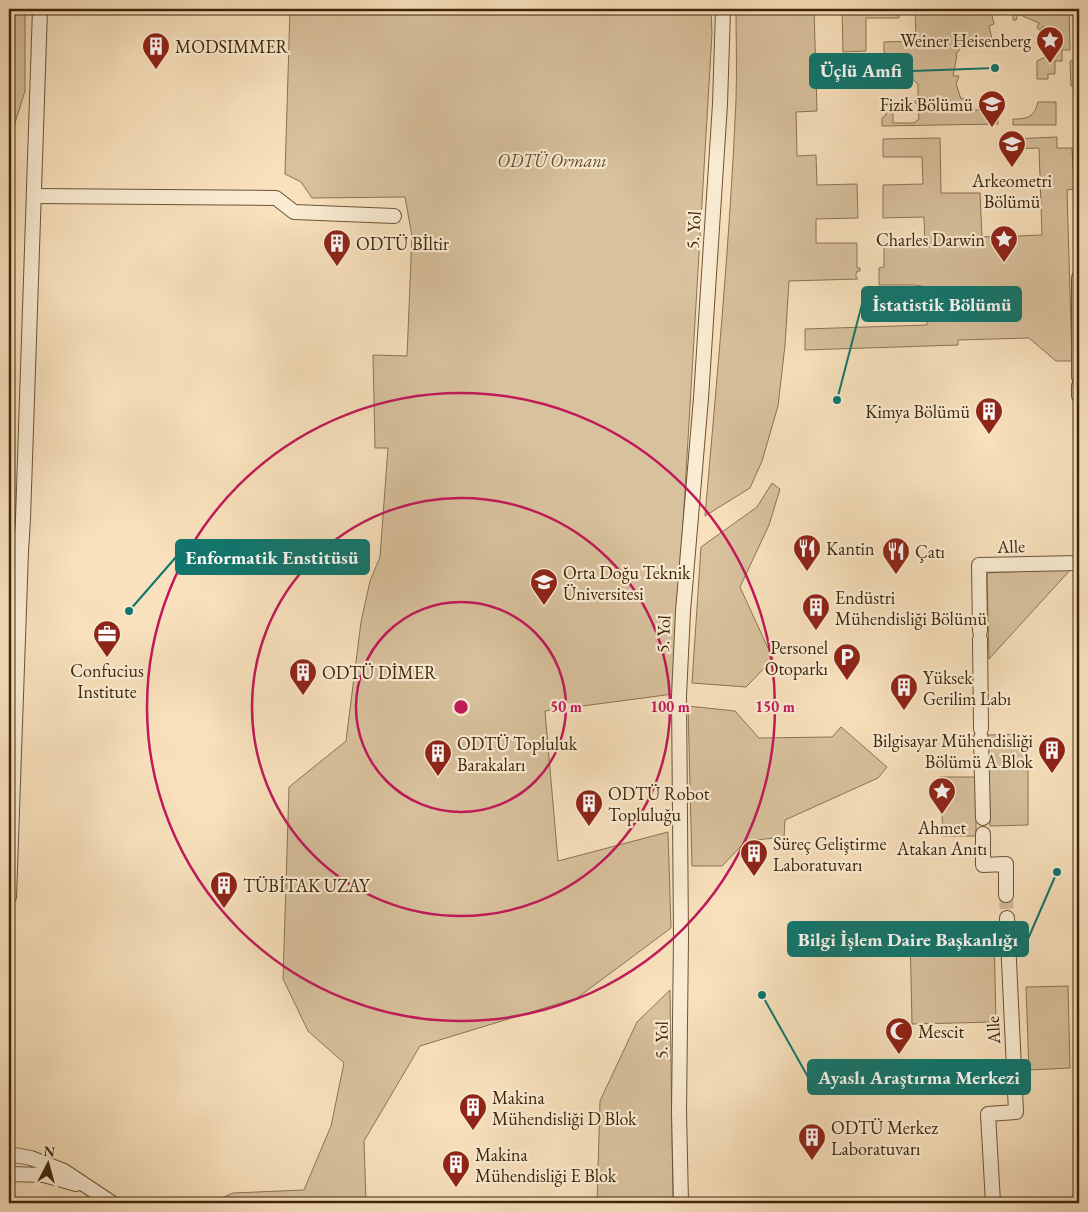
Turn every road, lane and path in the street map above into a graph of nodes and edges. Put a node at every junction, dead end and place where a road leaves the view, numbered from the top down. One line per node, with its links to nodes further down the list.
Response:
1 (40, 9): 3 (street)
2 (723, 9): 19 (street, 5. Yol)
3 (34, 196): 4 (street); 13 (street)
4 (394, 216)
5 (1079, 278): 6 (street)
6 (1079, 377)
7 (1079, 386): 8 (street)
8 (1079, 396)
9 (1079, 563): 10 (street, Alle)
10 (982, 818)
11 (983, 834): 12 (street)
12 (1006, 895)
13 (9, 896)
14 (1007, 918): 20 (street, Alle)
15 (9, 1154): 17 (street)
16 (9, 1174): 17 (street)
17 (89, 1187): 18 (street)
18 (112, 1203)
19 (681, 1203)
20 (992, 1203)

